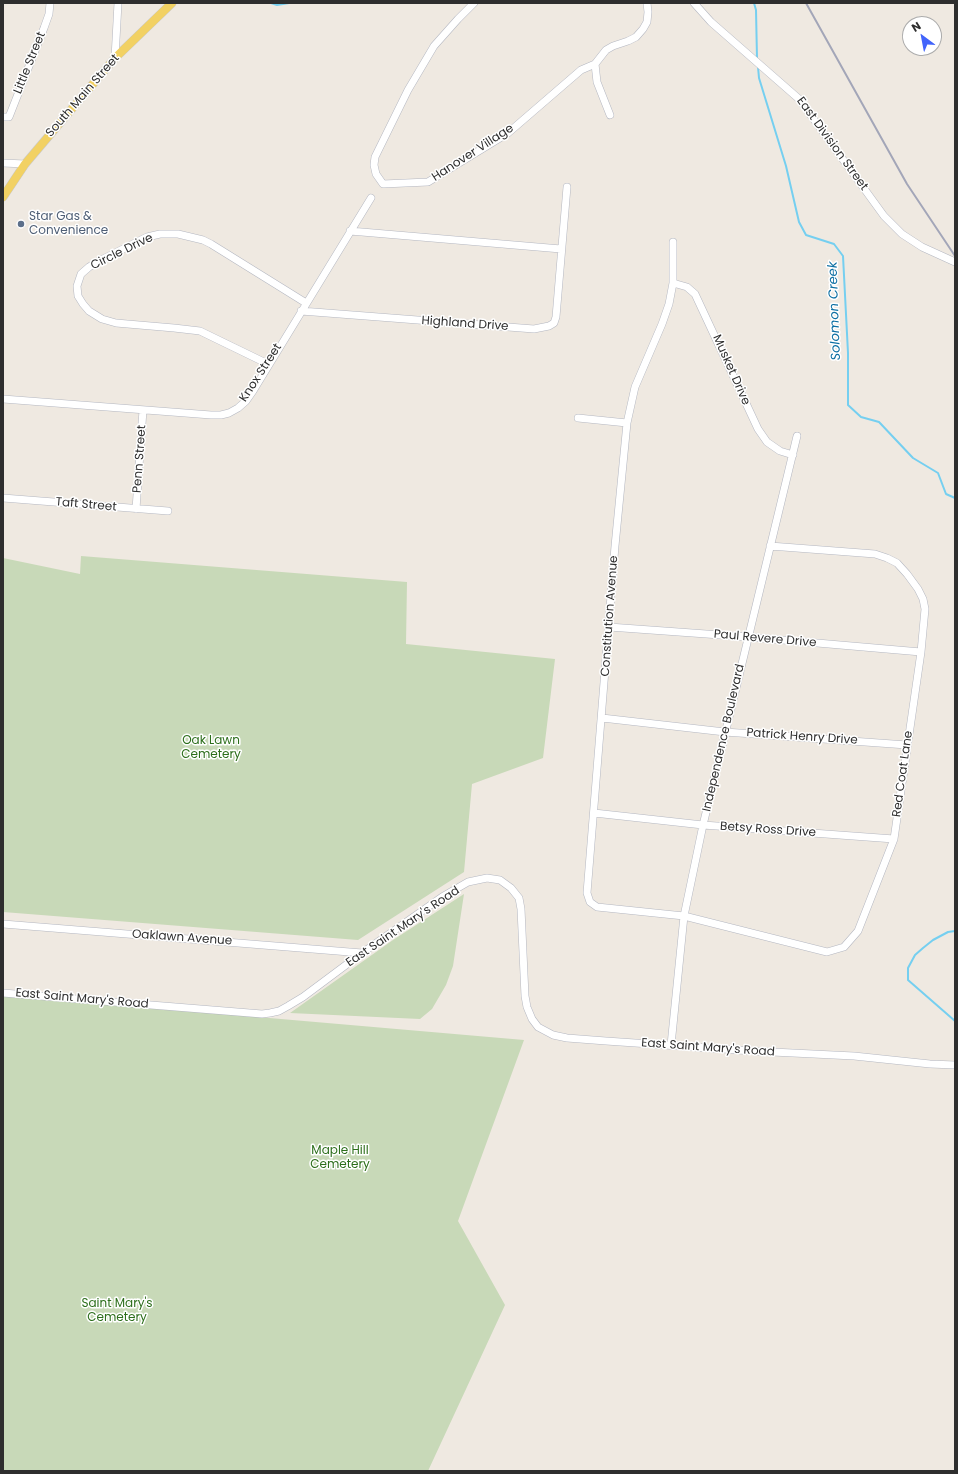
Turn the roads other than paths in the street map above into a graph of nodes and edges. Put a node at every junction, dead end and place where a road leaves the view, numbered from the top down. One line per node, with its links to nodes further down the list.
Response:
1 (50, 3): 10 (street, Little Street)
2 (118, 3): 7 (street)
3 (172, 3): 7 (main road, South Main Street)
4 (474, 3): 8 (street, Hanover Village)
5 (647, 3): 8 (street, Hanover Village)
6 (694, 3): 19 (street, East Division Street)
7 (115, 58): 12 (main road, South Main Street)
8 (595, 64): 9 (street)
9 (610, 115)
10 (3, 117)
11 (3, 162): 12 (street)
12 (25, 164): 14 (main road, South Main Street)
13 (567, 187): 18 (street, Highland Drive)
14 (3, 197)
15 (371, 198): 16 (street, Knox Street)
16 (350, 231): 18 (street); 21 (street, Knox Street)
17 (673, 242): 20 (street, Constitution Avenue)
18 (561, 249): 22 (street, Highland Drive)
19 (955, 262)
20 (673, 283): 27 (street, Constitution Avenue); 29 (street, Musket Drive)
21 (306, 303): 22 (street, Knox Street); 23 (street, Circle Drive)
22 (301, 311): 23 (street, Knox Street)
23 (268, 364): 25 (street, Knox Street)
24 (3, 399): 25 (street, Knox Street)
25 (143, 410): 31 (street, Penn Street)
26 (578, 418): 27 (street)
27 (627, 423): 34 (street, Constitution Avenue)
28 (797, 436): 29 (street, Independence Boulevard)
29 (793, 455): 33 (street, Independence Boulevard)
30 (3, 498): 31 (street, Taft Street)
31 (136, 509): 32 (street, Taft Street)
32 (168, 511)
33 (770, 546): 35 (street, Independence Boulevard); 36 (street, Red Coat Lane)
34 (609, 628): 35 (street, Paul Revere Drive); 37 (street, Constitution Avenue)
35 (748, 637): 36 (street, Paul Revere Drive); 38 (street, Independence Boulevard)
36 (921, 652): 39 (street, Red Coat Lane)
37 (602, 718): 38 (street, Patrick Henry Drive); 40 (street, Constitution Avenue)
38 (725, 732): 39 (street, Patrick Henry Drive); 41 (street, Independence Boulevard)
39 (907, 745): 42 (street, Red Coat Lane)
40 (594, 814): 41 (street, Betsy Ross Drive); 43 (street, Constitution Avenue)
41 (703, 825): 42 (street, Betsy Ross Drive); 43 (street, Independence Boulevard)
42 (894, 839): 43 (street, Red Coat Lane)
43 (684, 916): 47 (street, Independence Boulevard)
44 (3, 924): 45 (street, Oaklawn Avenue)
45 (362, 953): 46 (street, East Saint Mary's Road); 47 (street, East Saint Mary's Road)
46 (3, 993)
47 (671, 1045): 48 (street, East Saint Mary's Road)
48 (955, 1065)

